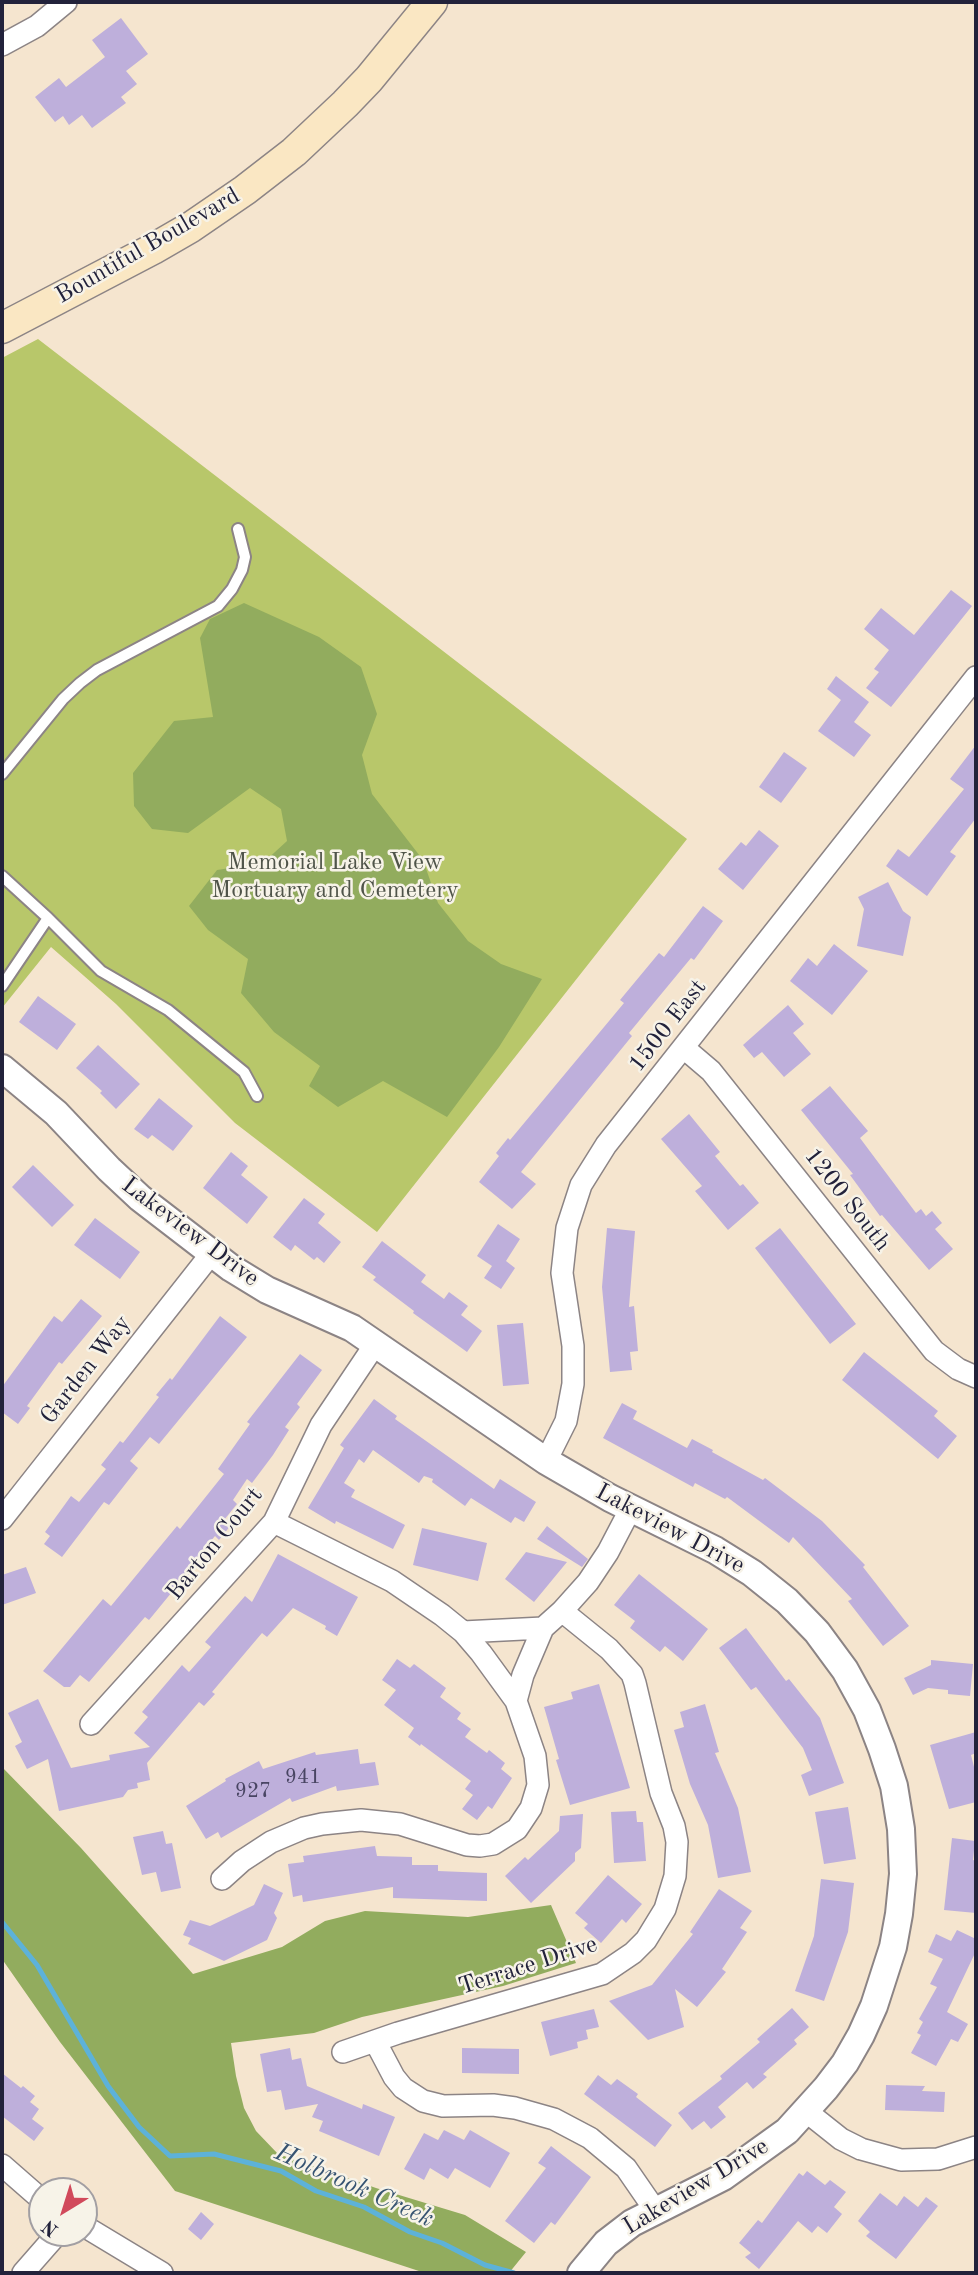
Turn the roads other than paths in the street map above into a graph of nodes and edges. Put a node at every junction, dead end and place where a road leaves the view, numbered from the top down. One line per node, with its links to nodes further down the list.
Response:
1 (66, 2): 3 (street)
2 (432, 2): 4 (main road, Bountiful Boulevard)
3 (2, 45)
4 (2, 328)
5 (238, 529): 7 (lane)
6 (976, 677): 11 (street, 1500 East)
7 (2, 774)
8 (2, 876): 9 (lane)
9 (48, 918): 10 (lane); 13 (lane)
10 (2, 986)
11 (684, 1048): 16 (street, 1200 South); 17 (street, 1500 East)
12 (2, 1068): 14 (street, Lakeview Drive)
13 (257, 1096)
14 (211, 1254): 15 (street, Lakeview Drive); 19 (street, Garden Way)
15 (376, 1343): 17 (street, Lakeview Drive); 20 (street, Barton Court)
16 (976, 1377)
17 (546, 1461): 18 (street, Lakeview Drive)
18 (631, 1508): 21 (street); 29 (street, Lakeview Drive)
19 (2, 1519)
20 (274, 1522): 23 (street); 25 (street, Barton Court)
21 (562, 1611): 22 (street); 27 (street, Terrace Drive)
22 (543, 1628): 23 (street); 24 (street)
23 (463, 1632): 24 (street)
24 (516, 1701): 26 (street)
25 (91, 1724)
26 (222, 1879)
27 (375, 2041): 28 (street, Terrace Drive); 33 (street)
28 (343, 2052)
29 (807, 2112): 30 (street); 33 (street, Lakeview Drive)
30 (976, 2147)
31 (2, 2165): 32 (street)
32 (28, 2188)
33 (655, 2210): 38 (street, Lakeview Drive)
34 (98, 2234): 37 (street)
35 (46, 2247): 36 (street)
36 (23, 2273)
37 (162, 2273)
38 (581, 2273)

